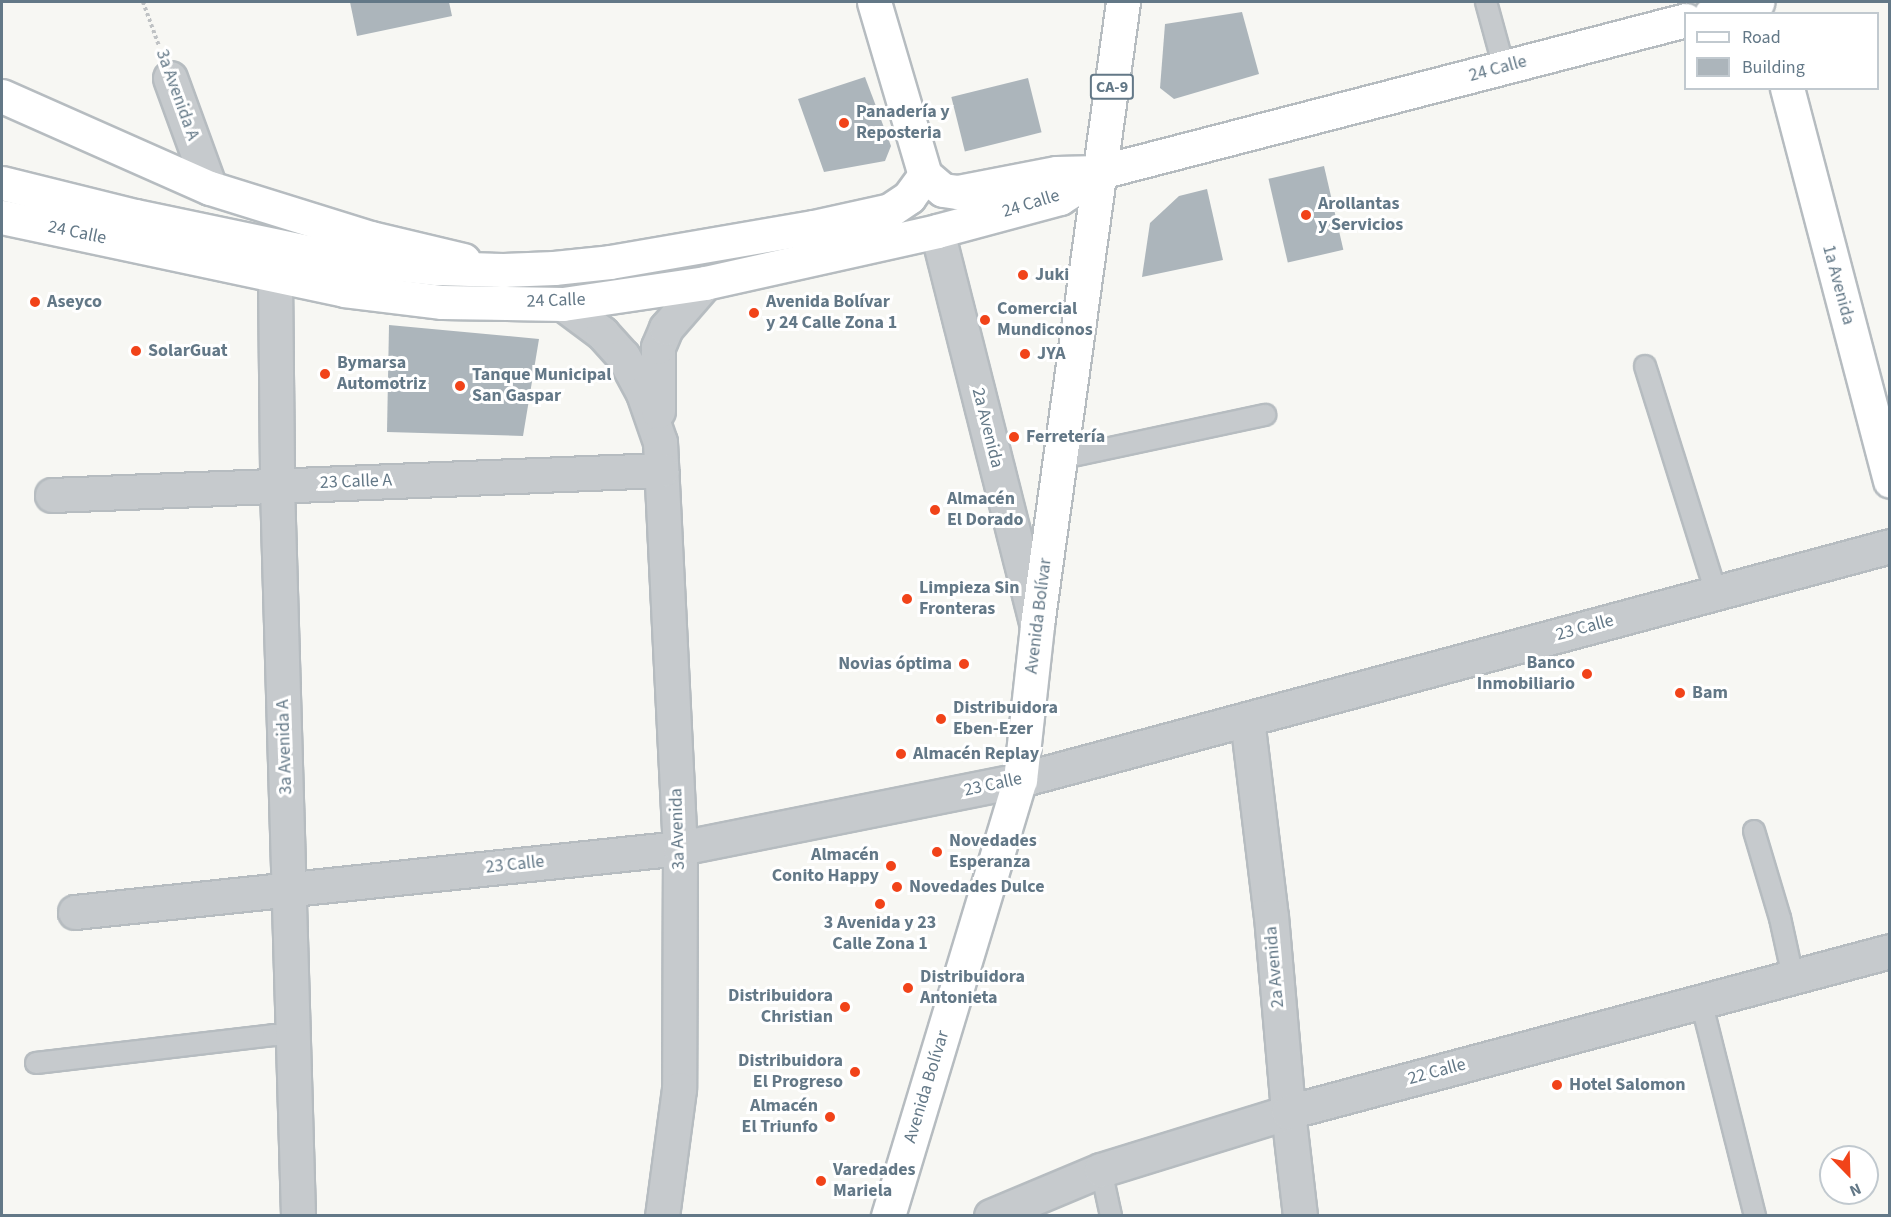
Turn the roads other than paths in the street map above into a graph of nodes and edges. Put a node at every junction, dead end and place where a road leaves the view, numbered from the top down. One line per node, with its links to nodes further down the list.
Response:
1 (874, 2): 12 (main road)
2 (1123, 2): 11 (main road, Avenida Bolívar / CA-9)
3 (1486, 2): 7 (lane)
4 (1757, 2): 5 (main road)
5 (1719, 12)
6 (1684, 21): 7 (main road, 24 Calle)
7 (1504, 68): 11 (main road, 24 Calle)
8 (170, 78): 14 (street, 3a Avenida A)
9 (1788, 90): 23 (main road, 1a Avenida)
10 (2, 96): 14 (main road, 24 Calle)
11 (1100, 172): 12 (main road, 24 Calle); 16 (main road, 24 Calle); 25 (main road, Avenida Bolívar)
12 (926, 174): 17 (main road, 24 Calle)
13 (2, 183): 17 (main road, 24 Calle)
14 (210, 188): 17 (main road, 24 Calle)
15 (2, 217): 18 (main road, 24 Calle)
16 (937, 231): 19 (main road, 24 Calle); 31 (street, 2a Avenida)
17 (503, 270): 20 (main road)
18 (275, 278): 20 (main road, 24 Calle); 27 (street, 3a Avenida A)
19 (705, 283): 20 (main road, 24 Calle); 24 (street, 3a Avenida)
20 (563, 303): 24 (street, 3a Avenida)
21 (1645, 366): 30 (lane)
22 (1265, 415): 25 (lane)
23 (1883, 431): 26 (main road, 1a Avenida)
24 (660, 456): 27 (street, 23 Calle A); 35 (street, 3a Avenida)
25 (1059, 459): 31 (main road, Avenida Bolívar)
26 (1890, 481)
27 (278, 486): 28 (street, 23 Calle A); 36 (street, 3a Avenida A)
28 (52, 495)
29 (1890, 546): 30 (street, 23 Calle)
30 (1716, 593): 32 (street, 23 Calle)
31 (1037, 625): 33 (main road, Avenida Bolívar)
32 (1247, 719): 33 (street, 23 Calle); 43 (street, 2a Avenida)
33 (1020, 780): 35 (street, 23 Calle); 47 (main road, Avenida Bolívar)
34 (1754, 831): 39 (lane)
35 (680, 848): 36 (street, 23 Calle); 46 (street, 3a Avenida)
36 (288, 890): 37 (street, 23 Calle); 41 (street, 3a Avenida A)
37 (75, 912)
38 (1890, 951): 39 (street, 22 Calle)
39 (1793, 977): 40 (street, 22 Calle)
40 (1701, 1001): 43 (street, 22 Calle); 51 (lane)
41 (293, 1036): 42 (lane); 45 (street, 3a Avenida A)
42 (36, 1063)
43 (1288, 1112): 44 (street, 22 Calle); 50 (street, 2a Avenida)
44 (1101, 1170): 48 (street, 22 Calle); 49 (lane)
45 (298, 1215)
46 (662, 1215)
47 (888, 1215)
48 (991, 1215)
49 (1111, 1215)
50 (1300, 1215)
51 (1755, 1215)

